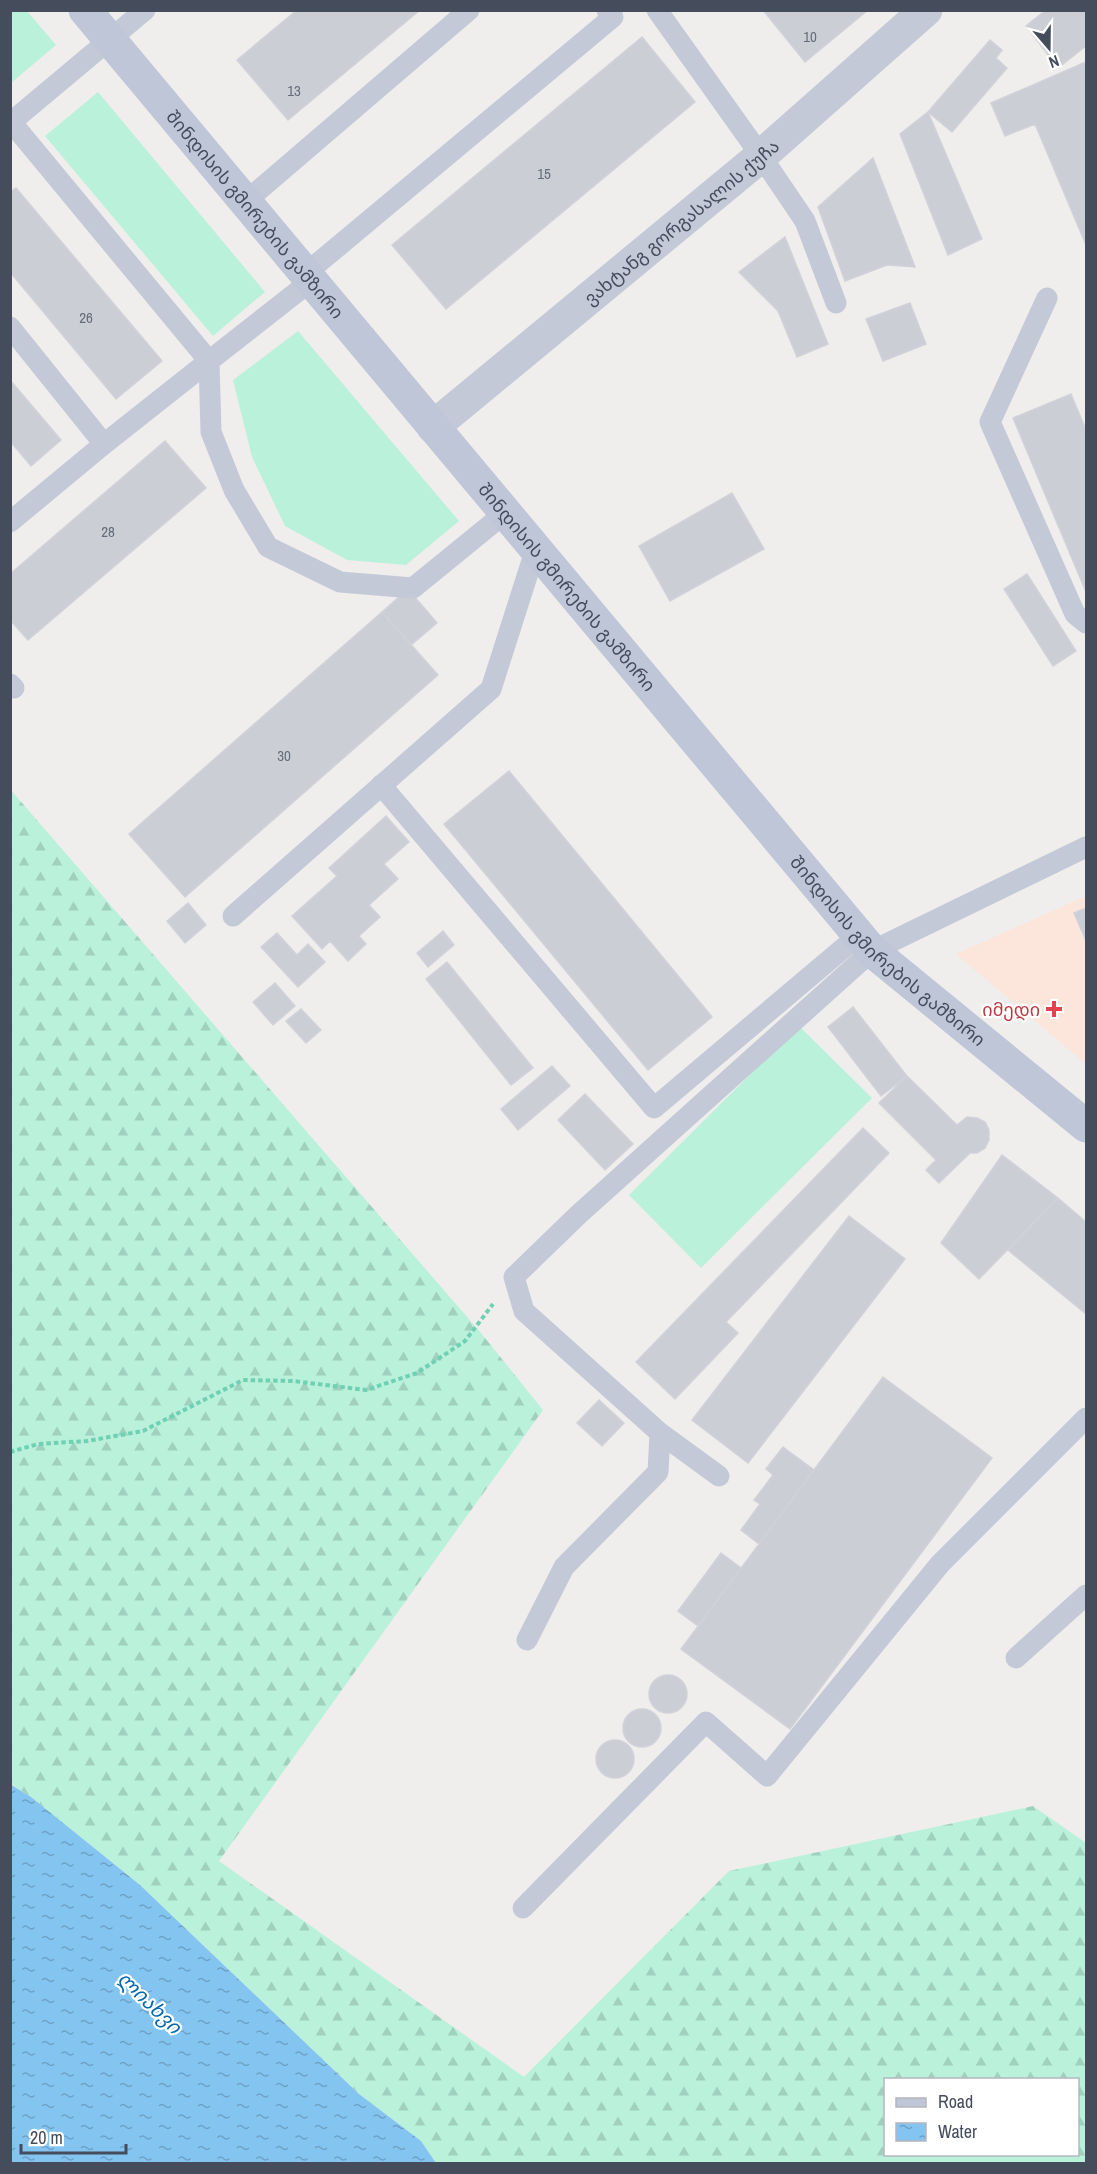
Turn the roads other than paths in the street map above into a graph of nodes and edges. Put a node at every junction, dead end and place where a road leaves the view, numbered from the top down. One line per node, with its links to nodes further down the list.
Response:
1 (85, 10): 7 (main road, შინდისის გმირების გამზირი)
2 (146, 10): 7 (lane)
3 (469, 10): 10 (lane)
4 (607, 10): 11 (lane)
5 (657, 10): 9 (lane)
6 (926, 10): 9 (street, ვახტანგ გორგასალის ქუჩა)
7 (110, 40): 8 (lane); 10 (main road, შინდისის გმირების გამზირი)
8 (11, 124): 15 (lane)
9 (761, 156): 13 (lane); 16 (street, ვახტანგ გორგასალის ქუჩა)
10 (245, 202): 11 (main road, შინდისის გმირების გამზირი)
11 (308, 277): 15 (lane); 16 (main road, შინდისის გმირების გამზირი)
12 (1047, 298): 21 (lane)
13 (836, 303)
14 (10, 327): 17 (lane)
15 (209, 361): 17 (lane); 18 (lane)
16 (433, 427): 18 (main road, შინდისის გმირების გამზირი)
17 (104, 444): 19 (lane)
18 (505, 513): 20 (main road, შინდისის გმირების გამზირი)
19 (10, 522)
20 (536, 548): 22 (lane); 25 (main road, შინდისის გმირების გამზირი)
21 (1086, 623)
22 (381, 785): 24 (lane); 25 (lane)
23 (1086, 848): 25 (lane)
24 (233, 916)
25 (865, 943): 26 (main road, შინდისის გმირების გამზირი); 28 (lane)
26 (1086, 1126)
27 (1086, 1418): 33 (lane)
28 (660, 1433): 29 (lane); 31 (lane)
29 (719, 1476)
30 (1086, 1594): 32 (lane)
31 (527, 1640)
32 (1016, 1658)
33 (524, 1908)

